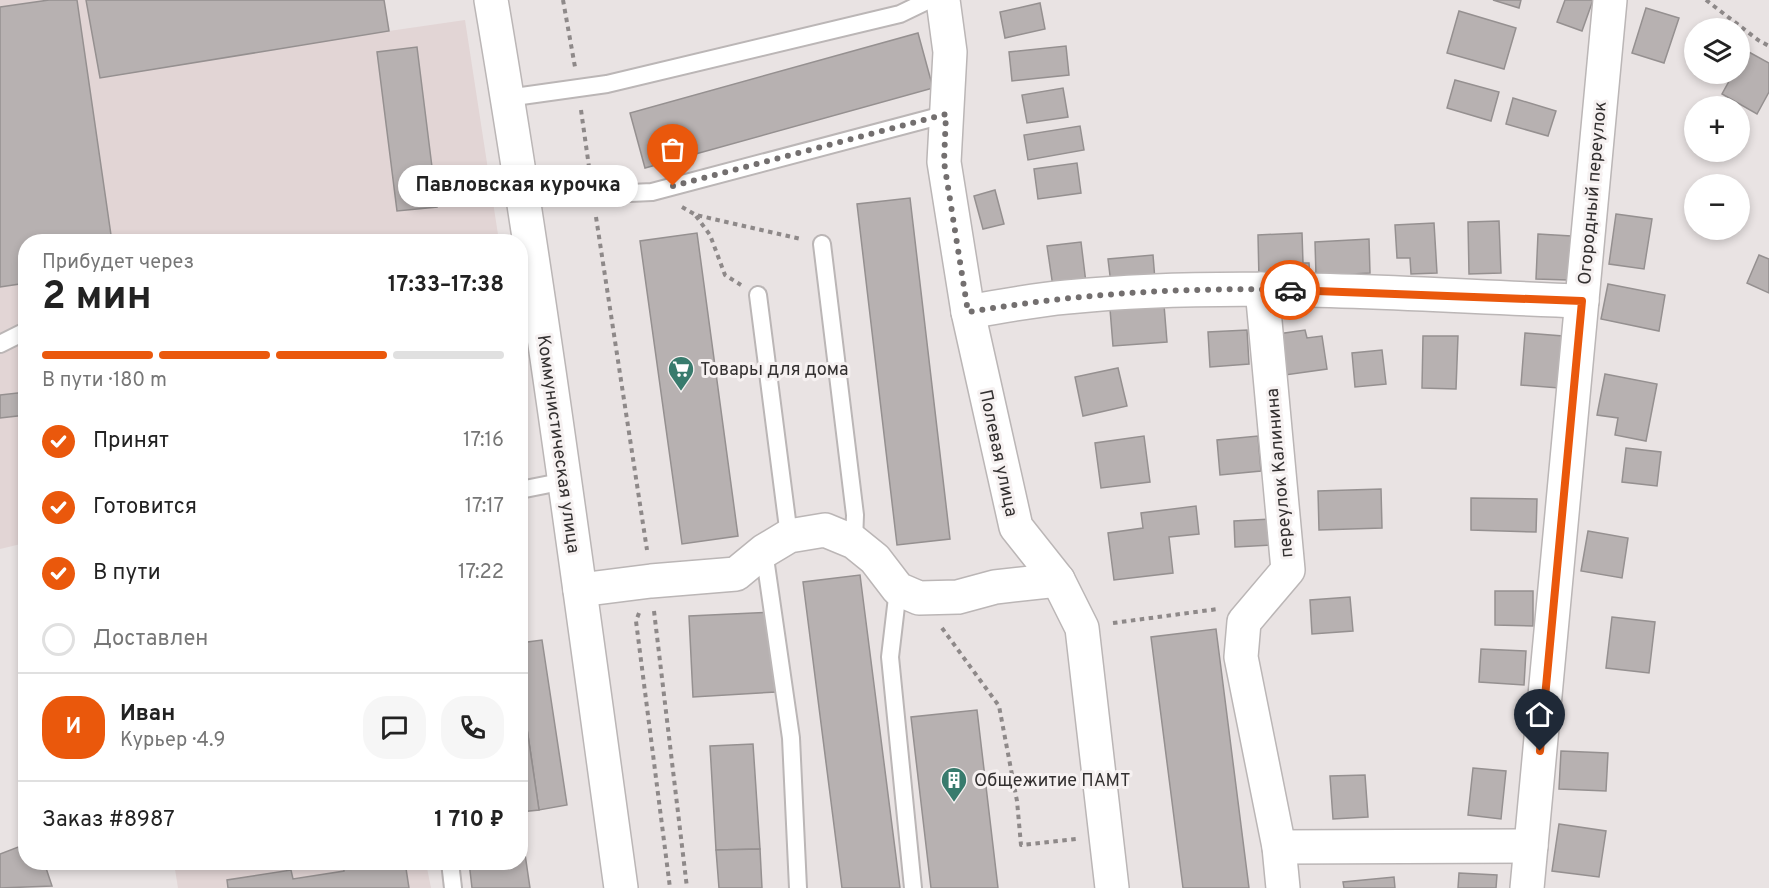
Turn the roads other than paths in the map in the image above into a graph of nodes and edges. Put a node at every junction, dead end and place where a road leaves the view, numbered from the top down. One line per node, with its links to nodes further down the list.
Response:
1 (491, 0): 5 (street, Коммунистическая улица)
2 (929, 0): 5 (lane)
3 (943, 0): 6 (street, Полевая улица)
4 (1610, 0): 13 (street, Огородный переулок)
5 (507, 98): 7 (street, Коммунистическая улица)
6 (946, 114): 7 (lane); 14 (street, Полевая улица)
7 (522, 198): 8 (street, Коммунистическая улица)
8 (527, 234)
9 (528, 237): 17 (street, Коммунистическая улица)
10 (822, 244): 19 (lane)
11 (1262, 289): 13 (street); 14 (street); 25 (street, переулок Калинина)
12 (758, 296): 20 (lane)
13 (1582, 301): 24 (street, Огородный переулок)
14 (968, 312): 21 (street, Полевая улица)
15 (18, 335): 16 (lane)
16 (0, 344)
17 (565, 481): 18 (lane); 22 (street, Коммунистическая улица)
18 (528, 488)
19 (854, 542): 20 (street); 23 (street)
20 (777, 544): 22 (street); 29 (lane)
21 (1058, 580): 23 (street); 31 (street, Полевая улица)
22 (580, 590): 28 (street, Коммунистическая улица)
23 (909, 593): 30 (lane)
24 (1531, 846): 25 (street); 33 (street, Огородный переулок)
25 (1279, 847): 32 (street)
26 (451, 870): 27 (lane)
27 (453, 888)
28 (621, 888)
29 (798, 888)
30 (913, 888)
31 (1112, 888)
32 (1283, 888)
33 (1527, 888)

